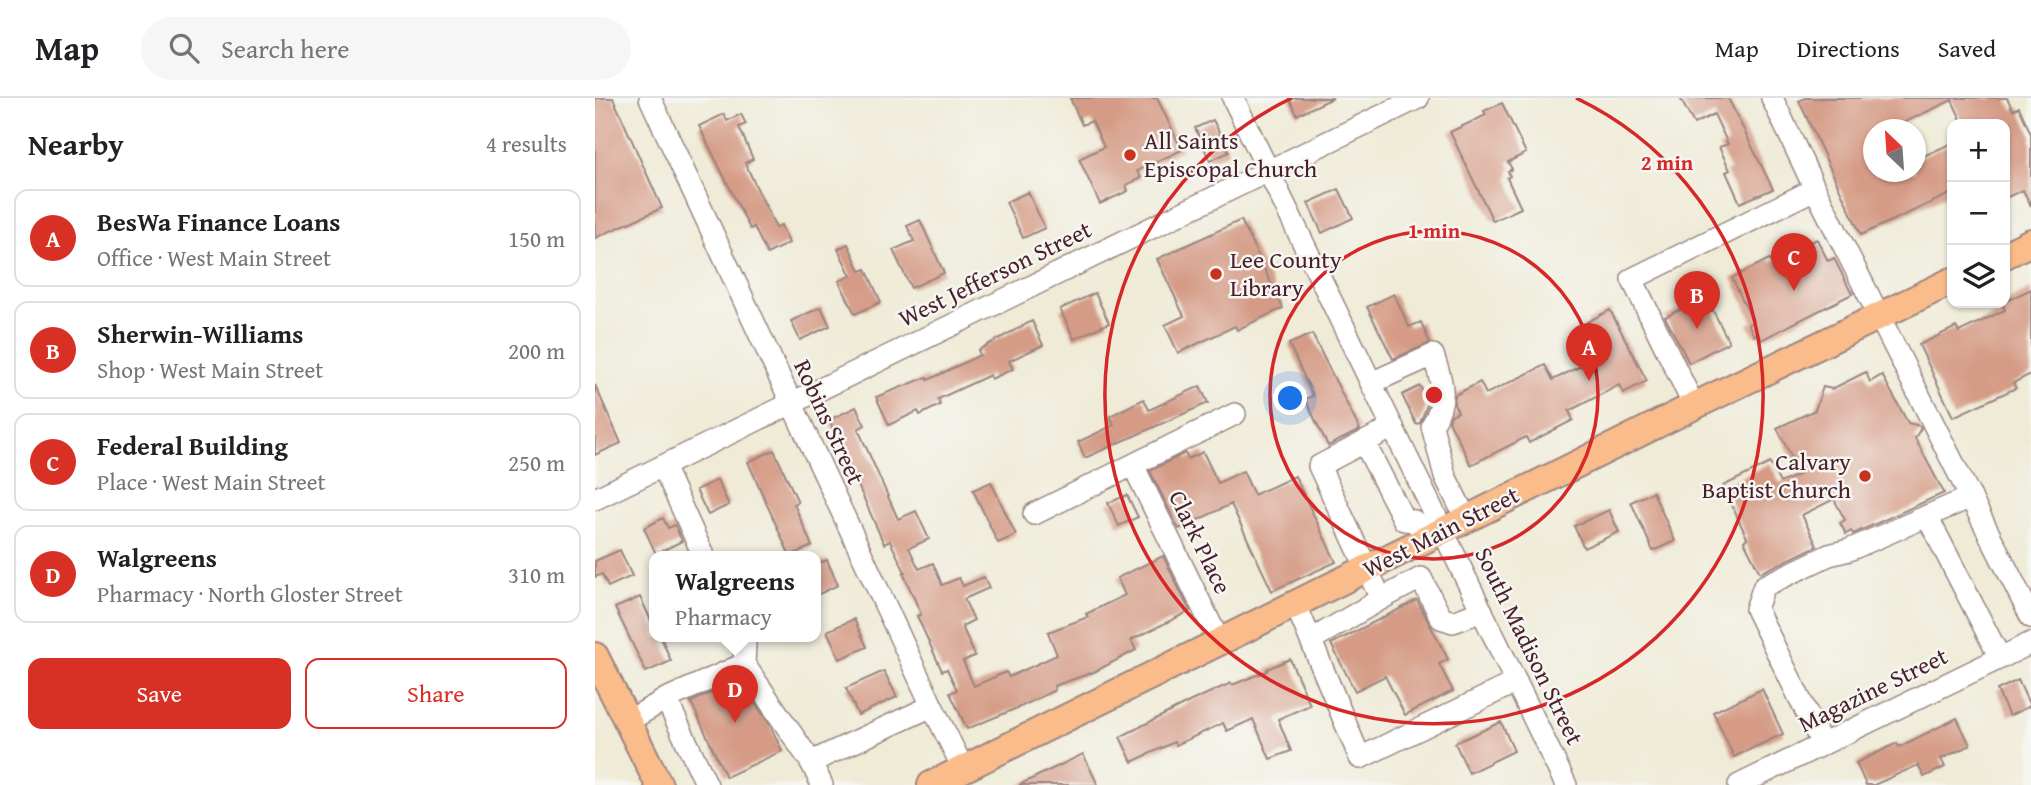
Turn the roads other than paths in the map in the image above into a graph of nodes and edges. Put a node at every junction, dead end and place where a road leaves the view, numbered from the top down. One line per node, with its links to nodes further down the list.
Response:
1 (650, 98): 12 (street, Robins Street)
2 (1233, 98): 5 (street)
3 (1418, 98): 5 (street, West Jefferson Street)
4 (1772, 98): 6 (street)
5 (1266, 171): 11 (street); 12 (street, West Jefferson Street)
6 (1815, 189): 10 (street); 13 (street)
7 (2031, 242): 8 (main road)
8 (2010, 252)
9 (1947, 283): 10 (main road, West Main Street)
10 (1881, 316): 13 (main road, West Main Street); 19 (street)
11 (1371, 383): 15 (street); 23 (street)
12 (791, 403): 18 (street, West Jefferson Street); 39 (street, Robins Street)
13 (1694, 406): 23 (main road, West Main Street)
14 (1235, 414): 17 (street)
15 (1393, 427): 16 (street); 23 (street)
16 (1364, 442): 23 (street); 25 (street)
17 (1133, 465): 21 (street); 32 (street, Clark Place)
18 (663, 466): 20 (street, West Jefferson Street); 24 (street)
19 (1971, 497): 22 (street); 29 (street)
20 (595, 499)
21 (1034, 514)
22 (1927, 516): 35 (street); 41 (street)
23 (1446, 529): 25 (main road, West Main Street); 28 (street, South Madison Street)
24 (701, 551)
25 (1367, 569): 26 (street); 27 (main road, West Main Street)
26 (1381, 599): 28 (street); 30 (street)
27 (1296, 605): 30 (street); 32 (main road, West Main Street)
28 (1482, 611): 37 (street, South Madison Street)
29 (2031, 617)
30 (1311, 640): 37 (street)
31 (744, 642): 36 (street)
32 (1220, 643): 43 (main road, West Main Street)
33 (2031, 643): 35 (street, Magazine Street)
34 (595, 656): 40 (main road)
35 (2000, 657): 41 (street, Magazine Street)
36 (744, 664): 38 (street); 42 (street)
37 (1517, 682): 48 (street, South Madison Street)
38 (666, 699): 40 (street); 45 (street)
39 (932, 706): 42 (street); 43 (street, Robins Street)
40 (628, 721): 44 (main road)
41 (1822, 744): 49 (street, Magazine Street)
42 (811, 762): 46 (street)
43 (963, 768): 47 (main road, West Main Street)
44 (659, 785)
45 (707, 785)
46 (822, 785)
47 (931, 785)
48 (1566, 785)
49 (1739, 785)

